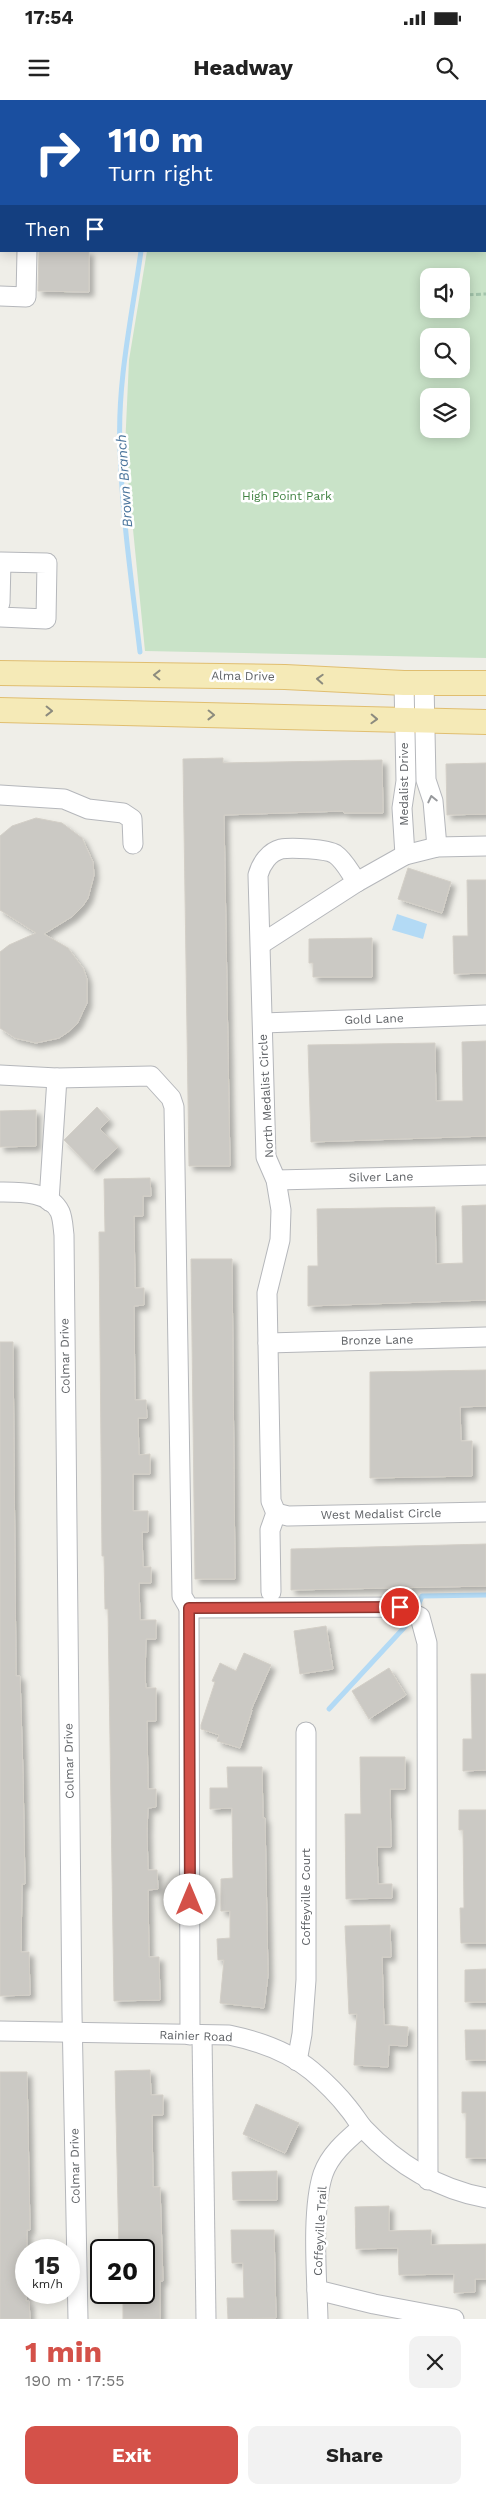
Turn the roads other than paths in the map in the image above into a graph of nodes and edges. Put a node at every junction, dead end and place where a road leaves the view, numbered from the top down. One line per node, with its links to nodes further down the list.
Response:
1 (27, 252): 2 (street)
2 (0, 296)
3 (0, 604): 4 (street)
4 (0, 617)
5 (0, 673): 6 (main road, Alma Drive, one-way to 5)
6 (414, 683): 7 (main road, Alma Drive); 9 (street, Medalist Drive)
7 (486, 683)
8 (0, 710): 9 (main road, one-way to 9)
9 (414, 720): 10 (main road); 14 (street, Medalist Drive, one-way to 9); 15 (street, Medalist Drive)
10 (486, 722)
11 (0, 795): 12 (street)
12 (133, 844)
13 (486, 846): 14 (street)
14 (437, 847): 15 (street)
15 (405, 855): 16 (street)
16 (357, 882): 17 (street); 17 (street, North Medalist Circle)
17 (261, 944): 19 (street, North Medalist Circle)
18 (486, 1015): 19 (street, Gold Lane)
19 (263, 1022): 23 (street, North Medalist Circle)
20 (0, 1075): 21 (street)
21 (57, 1078): 25 (street); 31 (street)
22 (486, 1174): 23 (street, Silver Lane)
23 (276, 1180): 27 (street, North Medalist Circle)
24 (0, 1192): 25 (street)
25 (52, 1203): 34 (street, Colmar Drive)
26 (486, 1337): 27 (street, Bronze Lane)
27 (268, 1343): 29 (street, North Medalist Circle)
28 (486, 1512): 29 (street, West Medalist Circle)
29 (276, 1513): 30 (street)
30 (271, 1592)
31 (189, 1608): 35 (street); 38 (street)
32 (306, 1732): 36 (street, Coffeyville Court)
33 (0, 2032): 34 (street, Rainier Road)
34 (72, 2034): 35 (street, Rainier Road); 41 (street, Colmar Drive)
35 (196, 2035): 36 (street, Rainier Road); 42 (street)
36 (297, 2061): 37 (street, Rainier Road)
37 (362, 2127): 38 (street, Rainier Road); 40 (street, Coffeyville Trail)
38 (428, 2180): 39 (street, Rainier Road)
39 (486, 2198)
40 (317, 2290): 43 (street, Coffeyville Trail); 44 (street)
41 (78, 2319)
42 (206, 2319)
43 (318, 2319)
44 (454, 2319)

